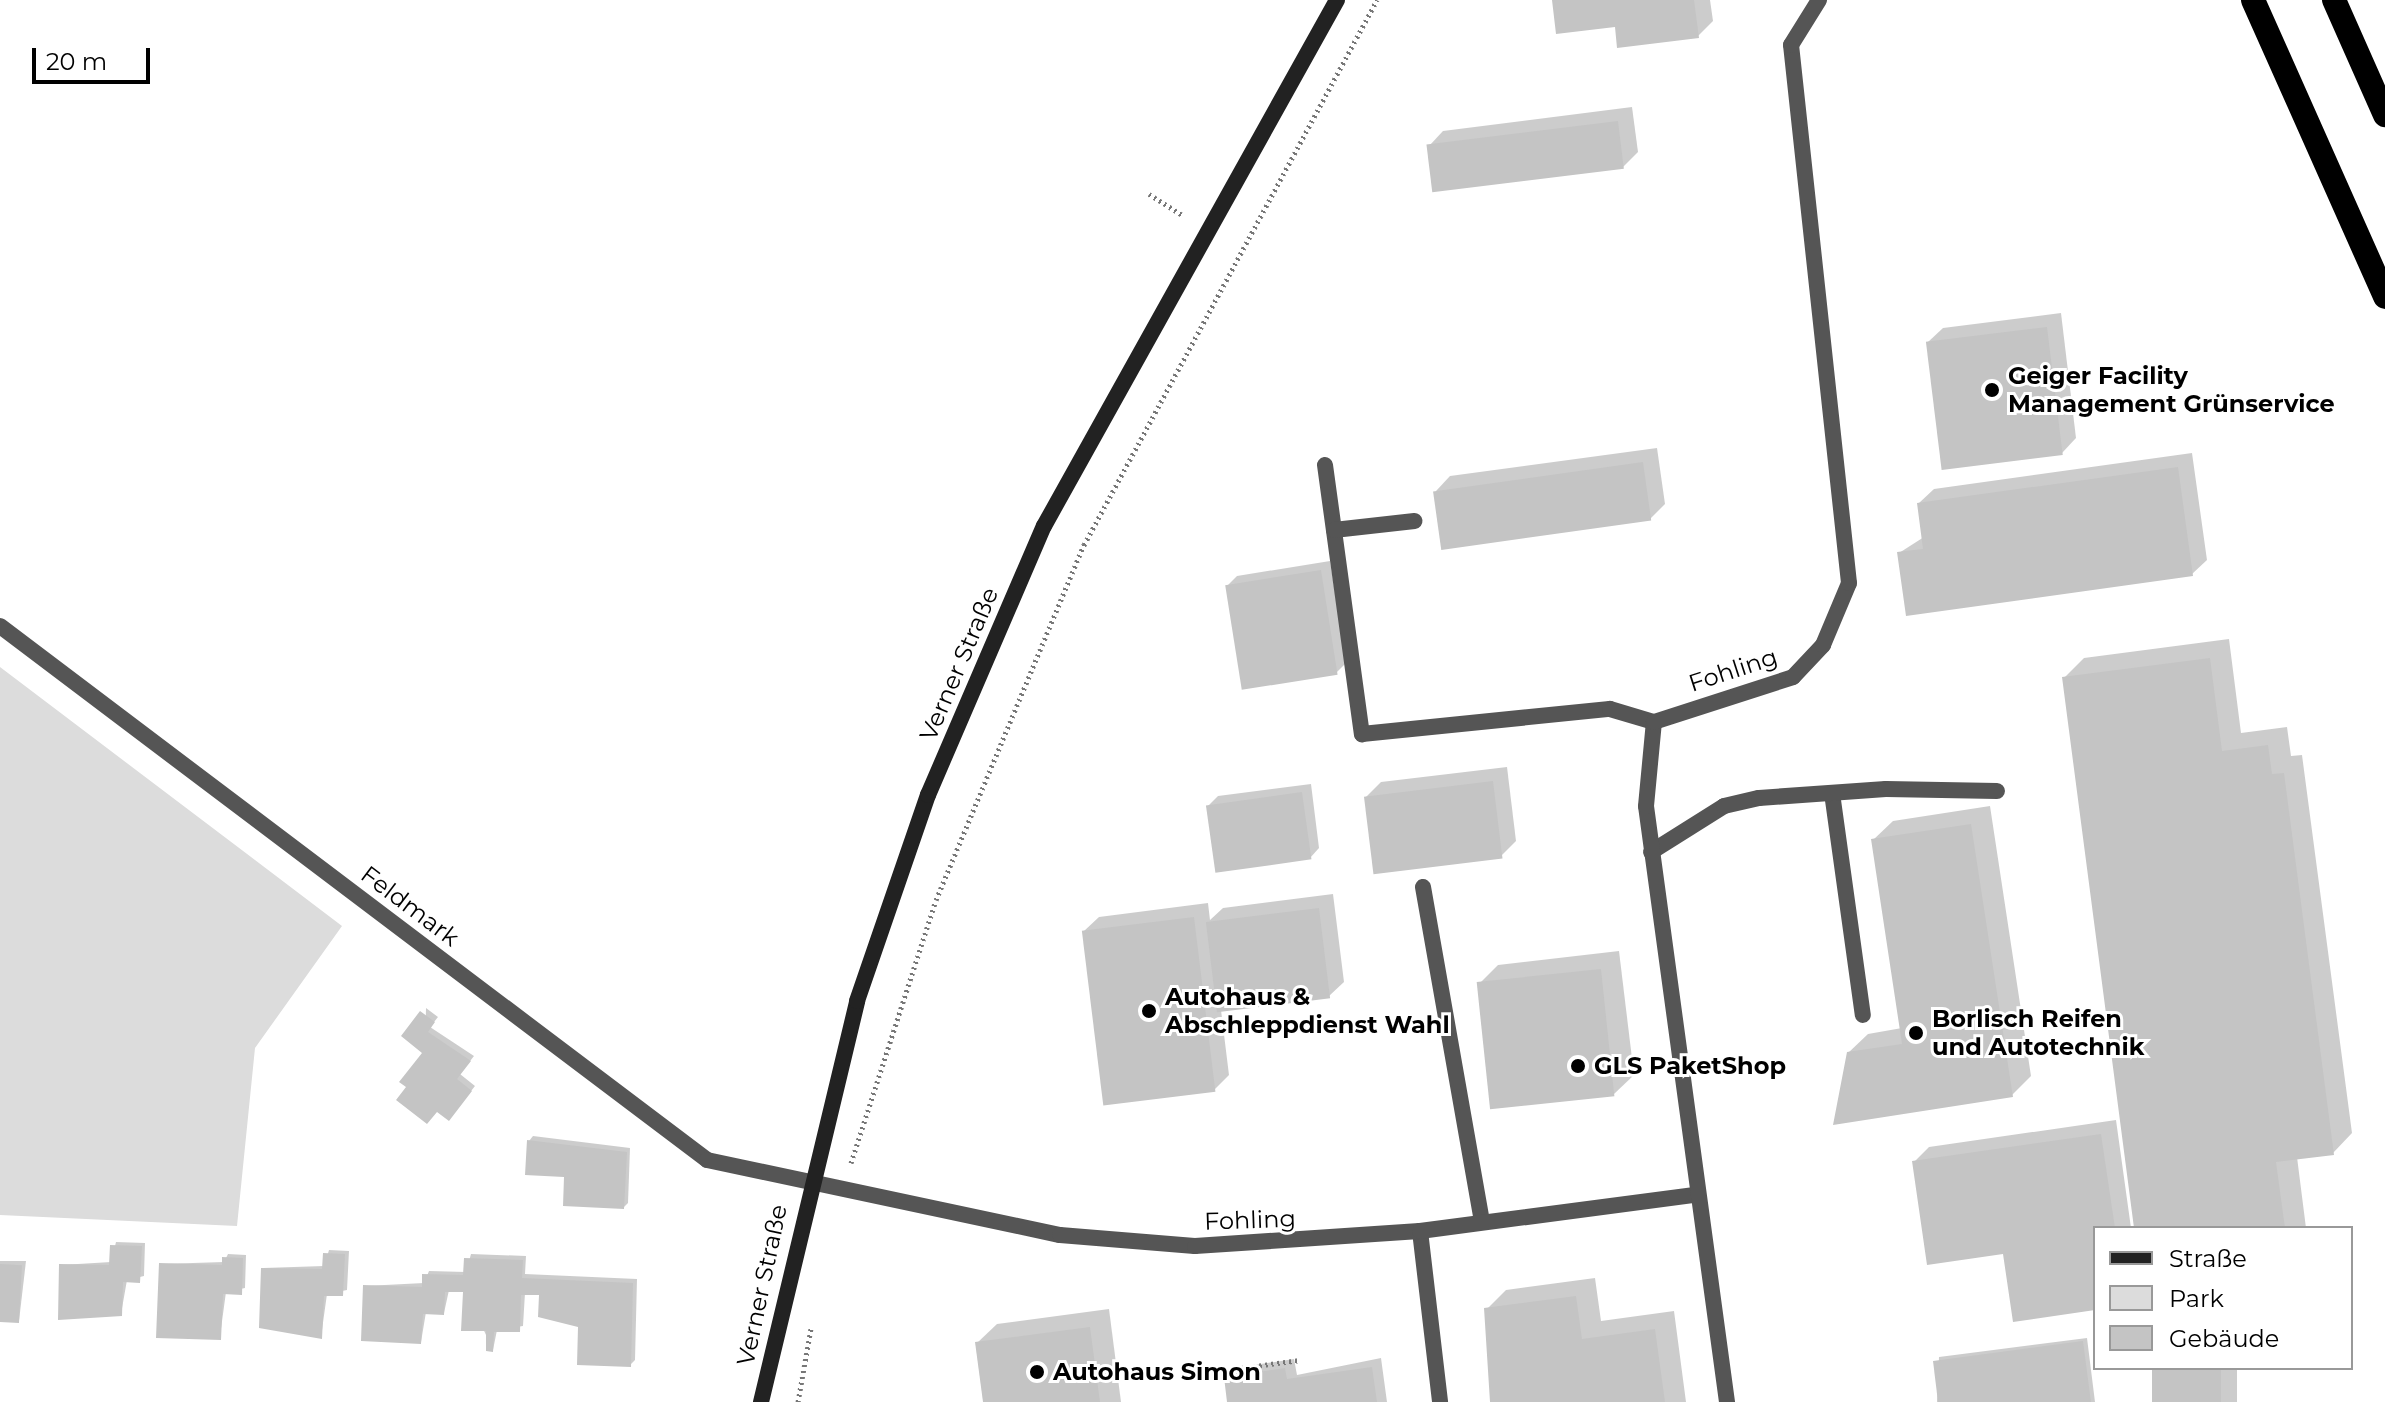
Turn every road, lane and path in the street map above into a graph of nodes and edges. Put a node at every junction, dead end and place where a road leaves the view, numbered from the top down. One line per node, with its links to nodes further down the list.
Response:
1 (1337, 0): 8 (main road, Verner Straße)
2 (1377, 0): 21 (path)
3 (1819, 0): 14 (street, Fohling)
4 (2253, 0): 9 (highway)
5 (2334, 0): 6 (highway)
6 (2385, 115)
7 (1149, 194): 8 (path)
8 (1209, 232): 20 (main road, Verner Straße)
9 (2385, 297)
10 (1325, 465): 12 (street)
11 (1414, 521): 12 (street)
12 (1334, 530): 14 (street)
13 (0, 626): 20 (street, Feldmark)
14 (1654, 722): 17 (street)
15 (1997, 791): 16 (street)
16 (1832, 793): 17 (street); 19 (street)
17 (1651, 852): 22 (street)
18 (1423, 887): 23 (street)
19 (1863, 1015)
20 (808, 1187): 21 (street, Fohling); 28 (main road, Verner Straße)
21 (843, 1192): 24 (street, Fohling)
22 (1695, 1195): 23 (street, Fohling); 31 (street)
23 (1482, 1221): 24 (street, Fohling)
24 (1420, 1231): 30 (street)
25 (812, 1323): 29 (path)
26 (1300, 1360): 27 (path)
27 (1212, 1372)
28 (761, 1402)
29 (798, 1402)
30 (1440, 1402)
31 (1727, 1402)

